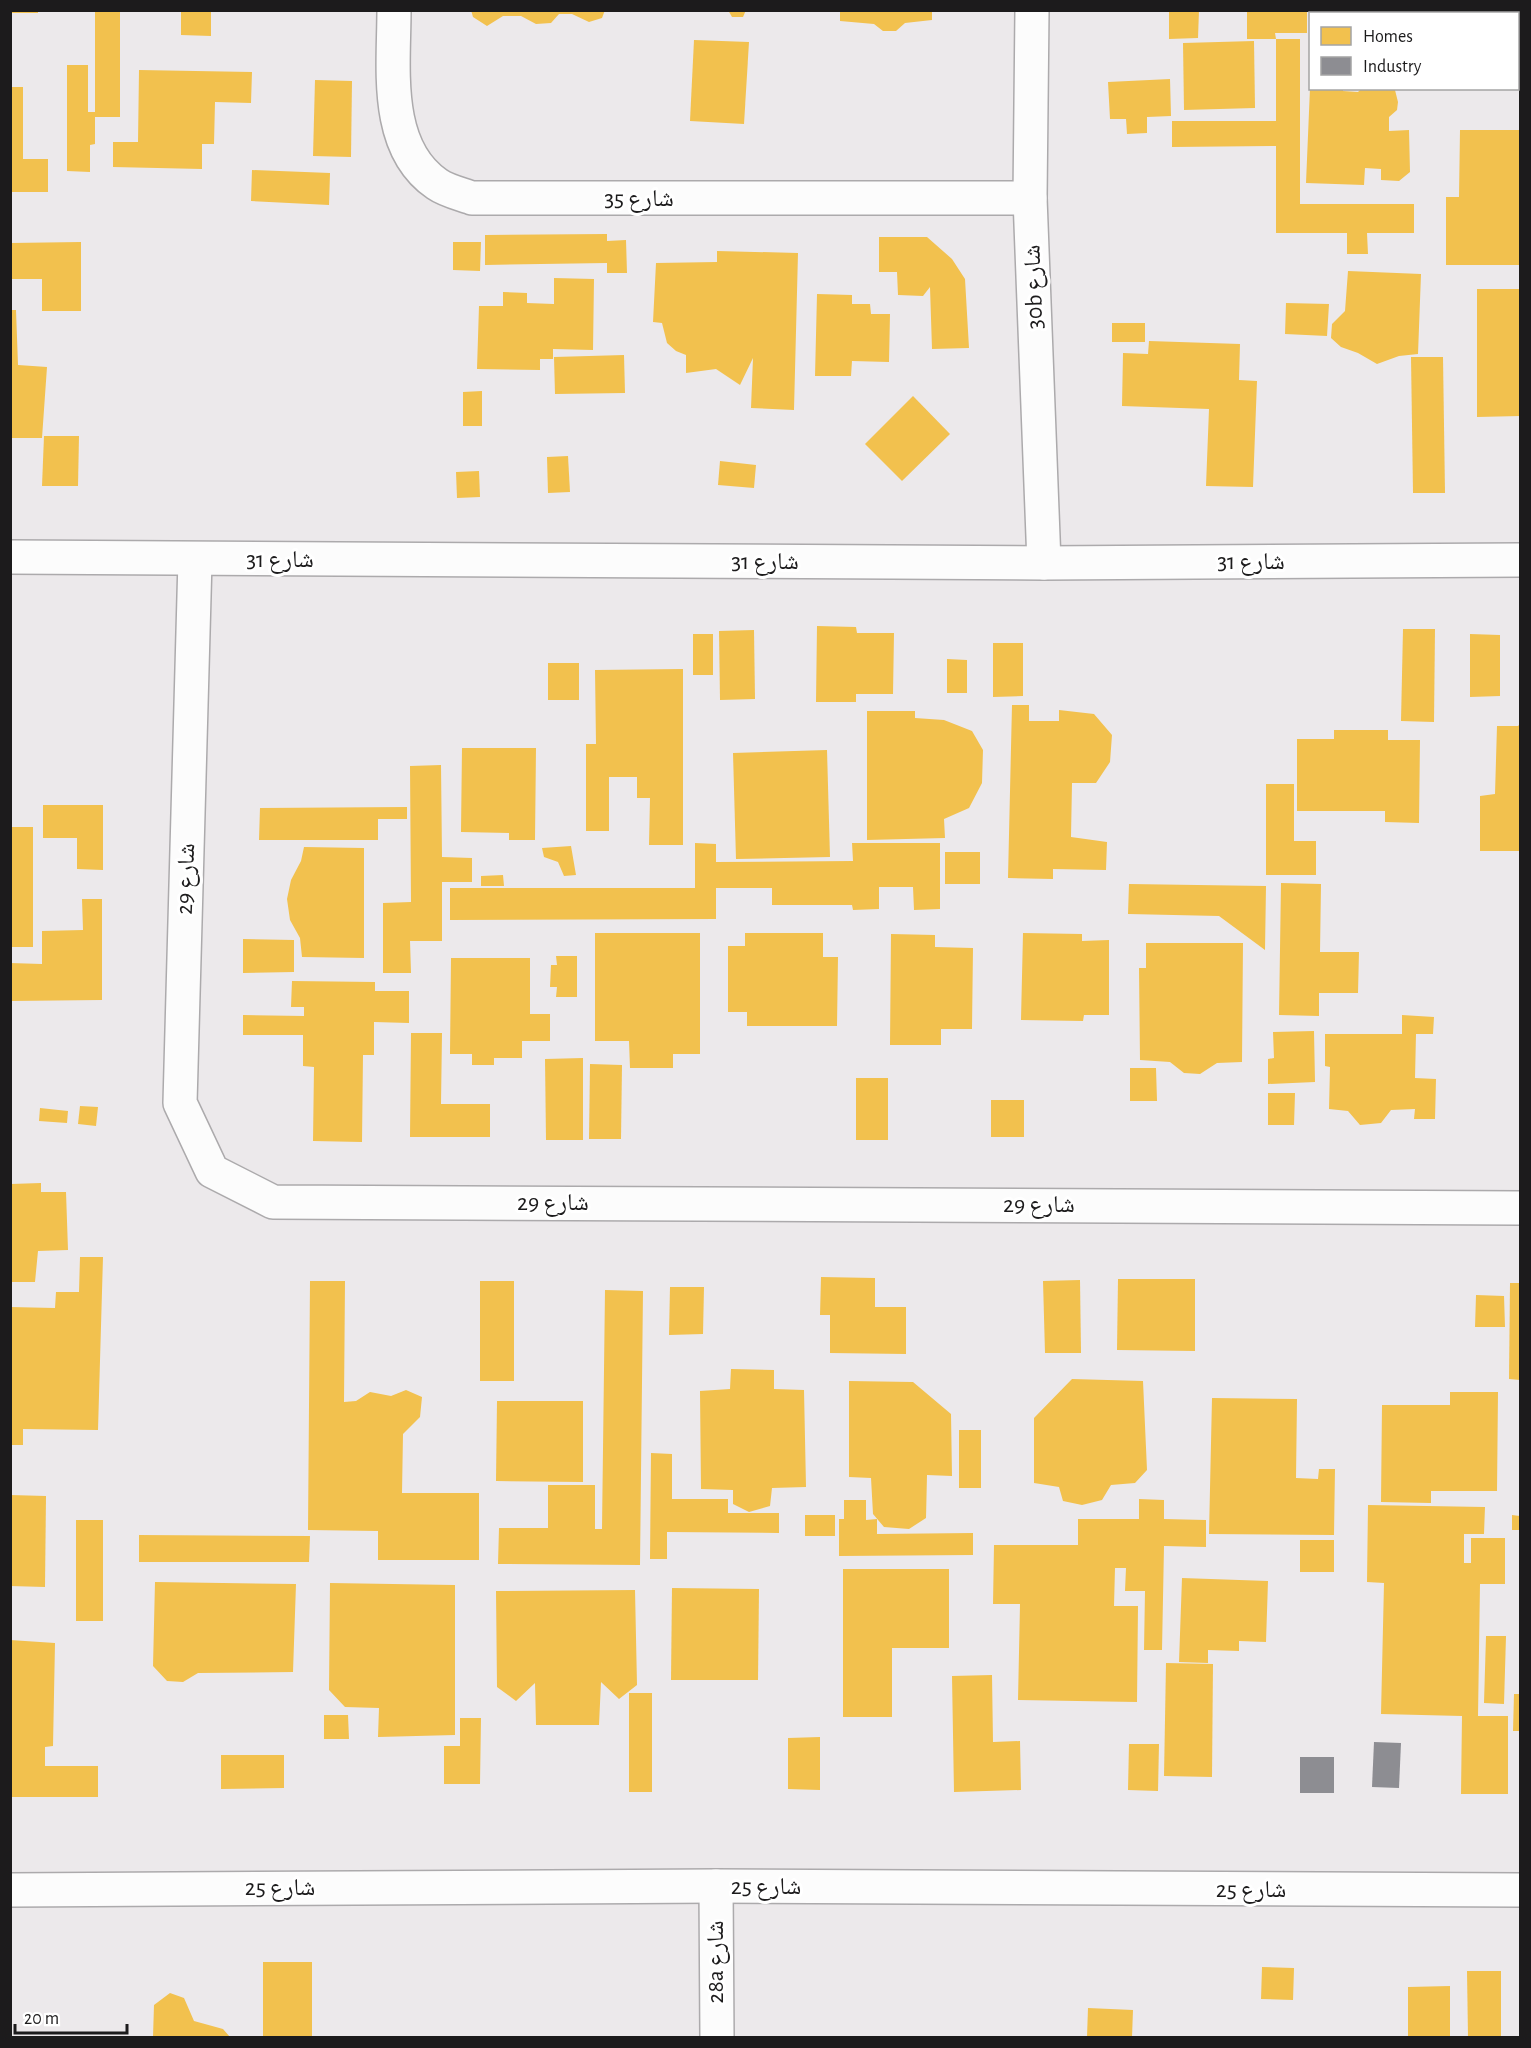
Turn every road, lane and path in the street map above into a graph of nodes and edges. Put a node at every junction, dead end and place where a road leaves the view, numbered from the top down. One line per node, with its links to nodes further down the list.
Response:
1 (394, 10): 3 (street, شارع 35)
2 (1032, 10): 3 (street, 30b شارع)
3 (1030, 198): 7 (street, 30b شارع)
4 (10, 557): 5 (street, شارع 31)
5 (195, 560): 7 (street, شارع 31); 8 (street, شارع 29)
6 (1521, 560): 7 (street, شارع 31)
7 (1044, 563)
8 (1521, 1208)
9 (716, 1886): 10 (street, شارع 25); 11 (street, شارع 25); 12 (street, 28a شارع)
10 (10, 1890)
11 (1521, 1890)
12 (717, 2037)

